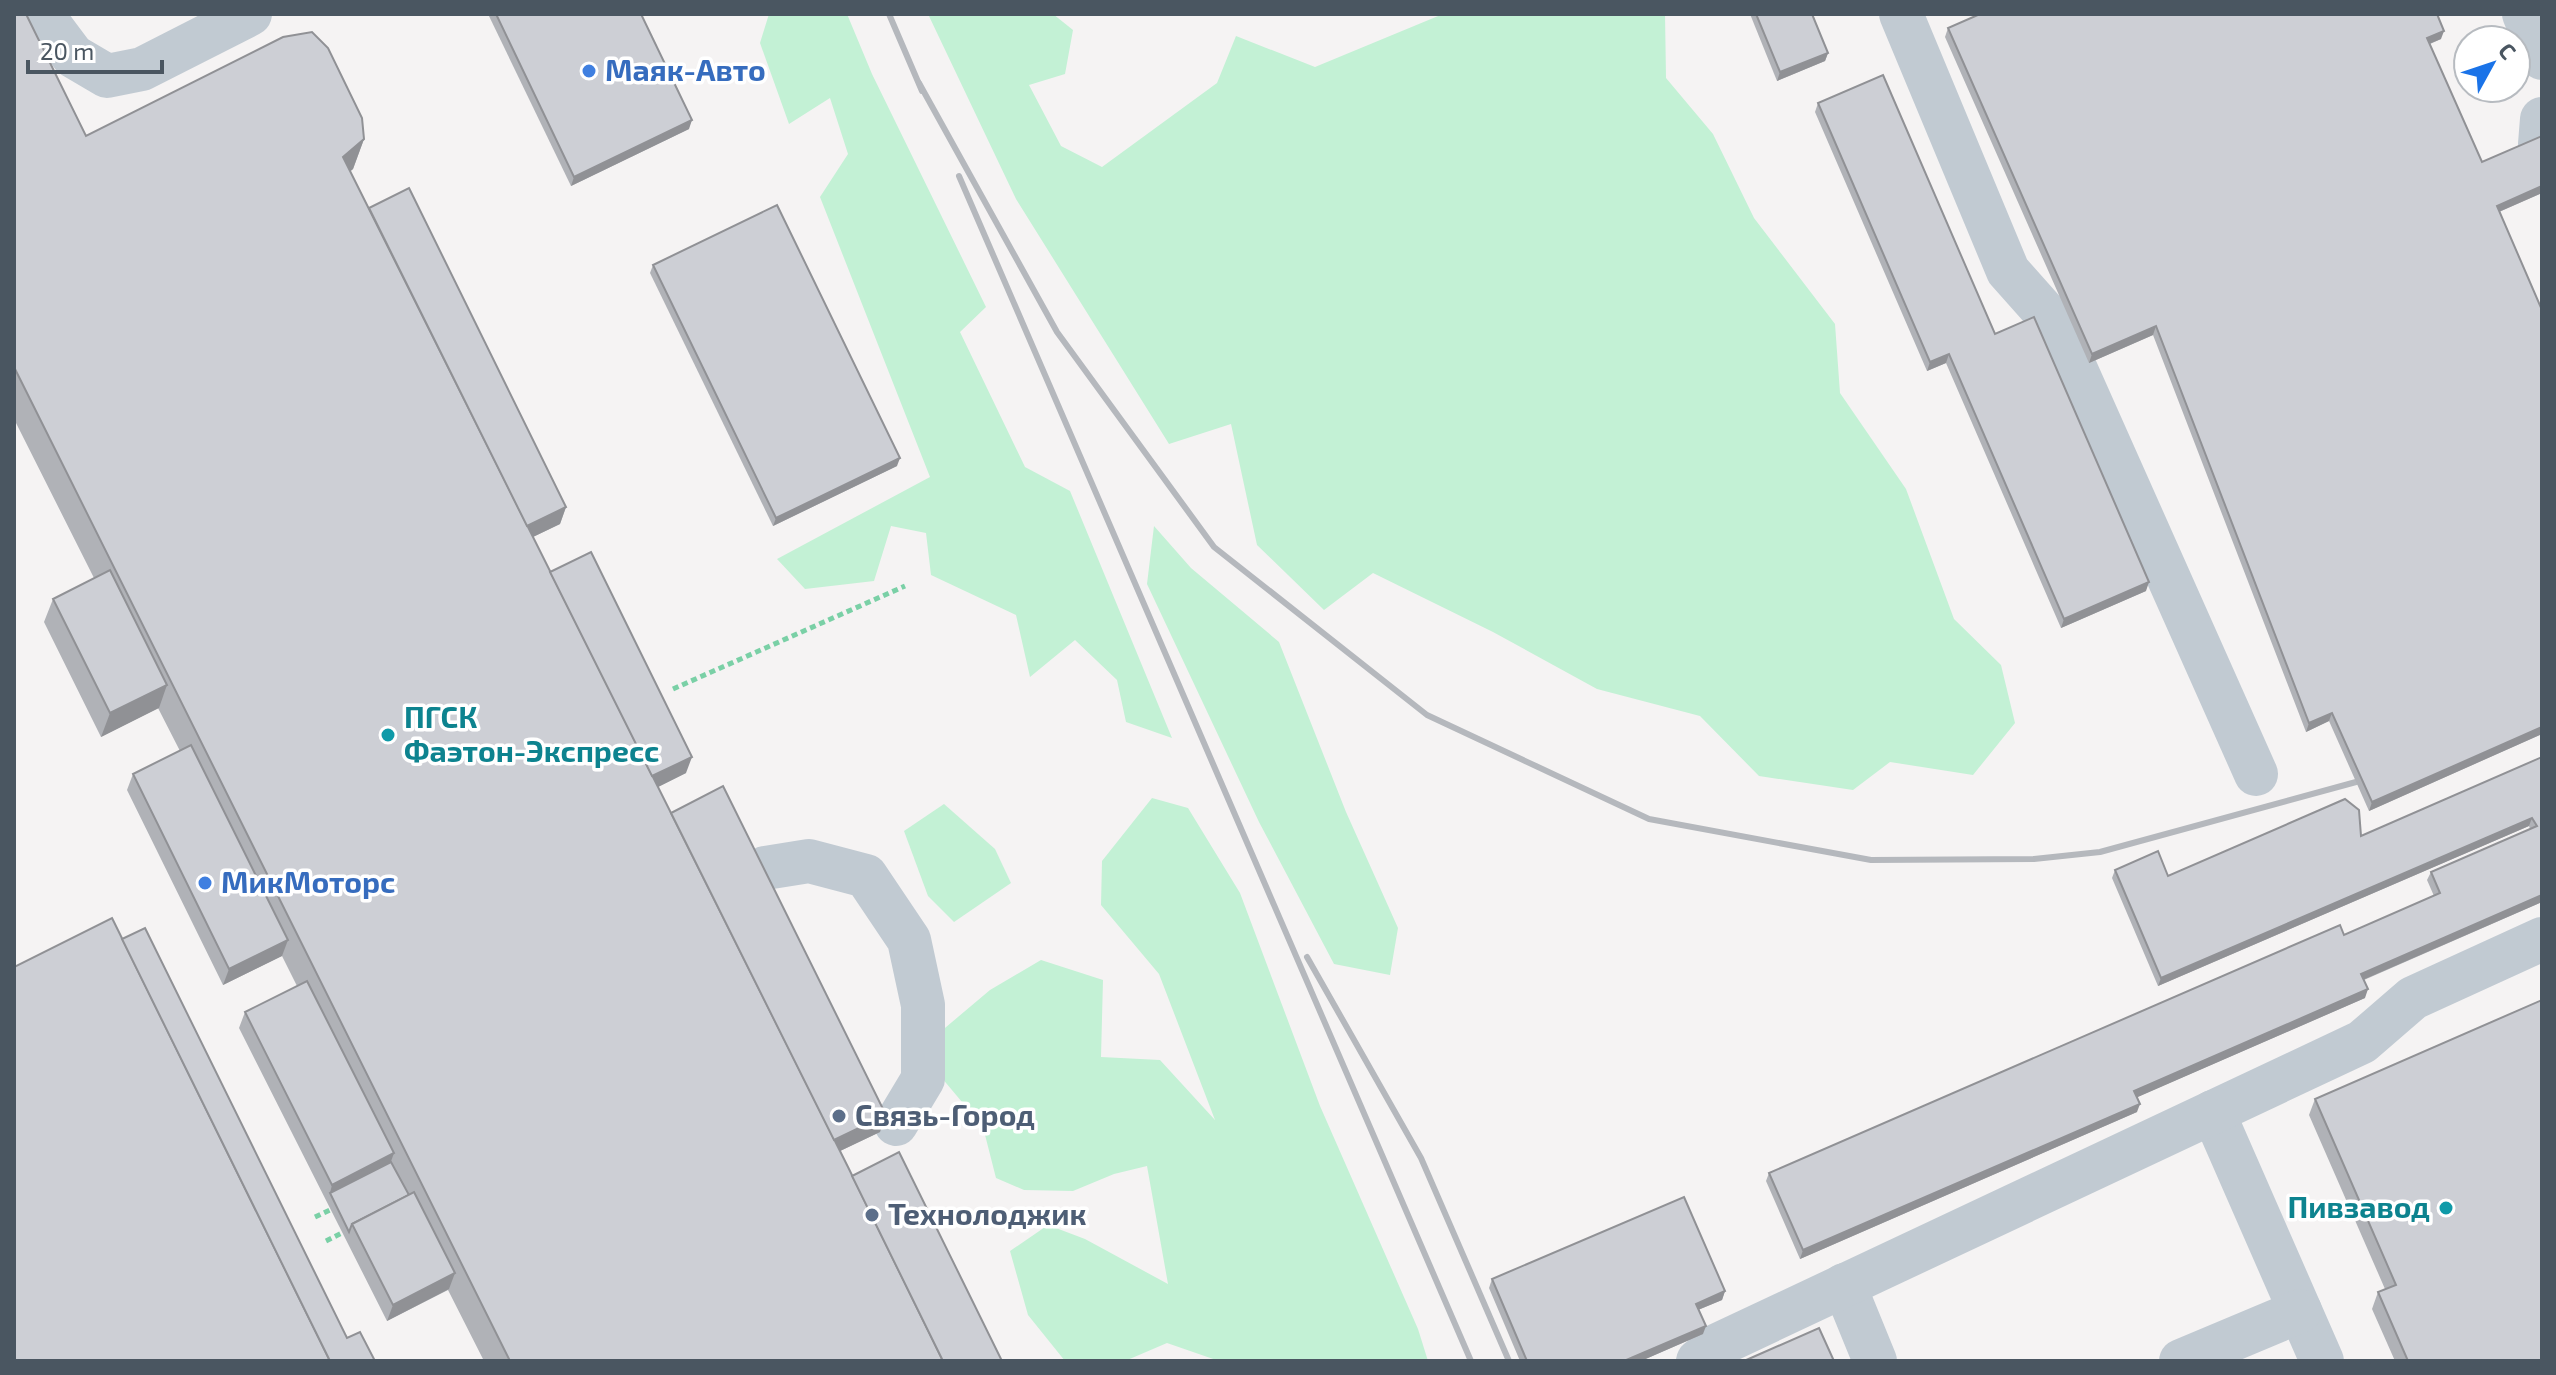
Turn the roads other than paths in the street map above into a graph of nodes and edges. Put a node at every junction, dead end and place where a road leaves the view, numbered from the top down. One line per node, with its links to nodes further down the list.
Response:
1 (36, 14): 2 (lane)
2 (250, 14)
3 (1901, 14): 8 (lane)
4 (2524, 14): 5 (lane)
5 (2542, 58)
6 (2542, 119): 7 (lane)
7 (2542, 150)
8 (2256, 774)
9 (765, 868): 12 (lane)
10 (2542, 939): 11 (lane)
11 (2213, 1112): 13 (lane); 14 (lane)
12 (896, 1124)
13 (1844, 1285): 15 (lane); 16 (lane)
14 (2300, 1311): 17 (lane); 18 (lane)
15 (1698, 1361)
16 (1875, 1361)
17 (2181, 1361)
18 (2322, 1361)

